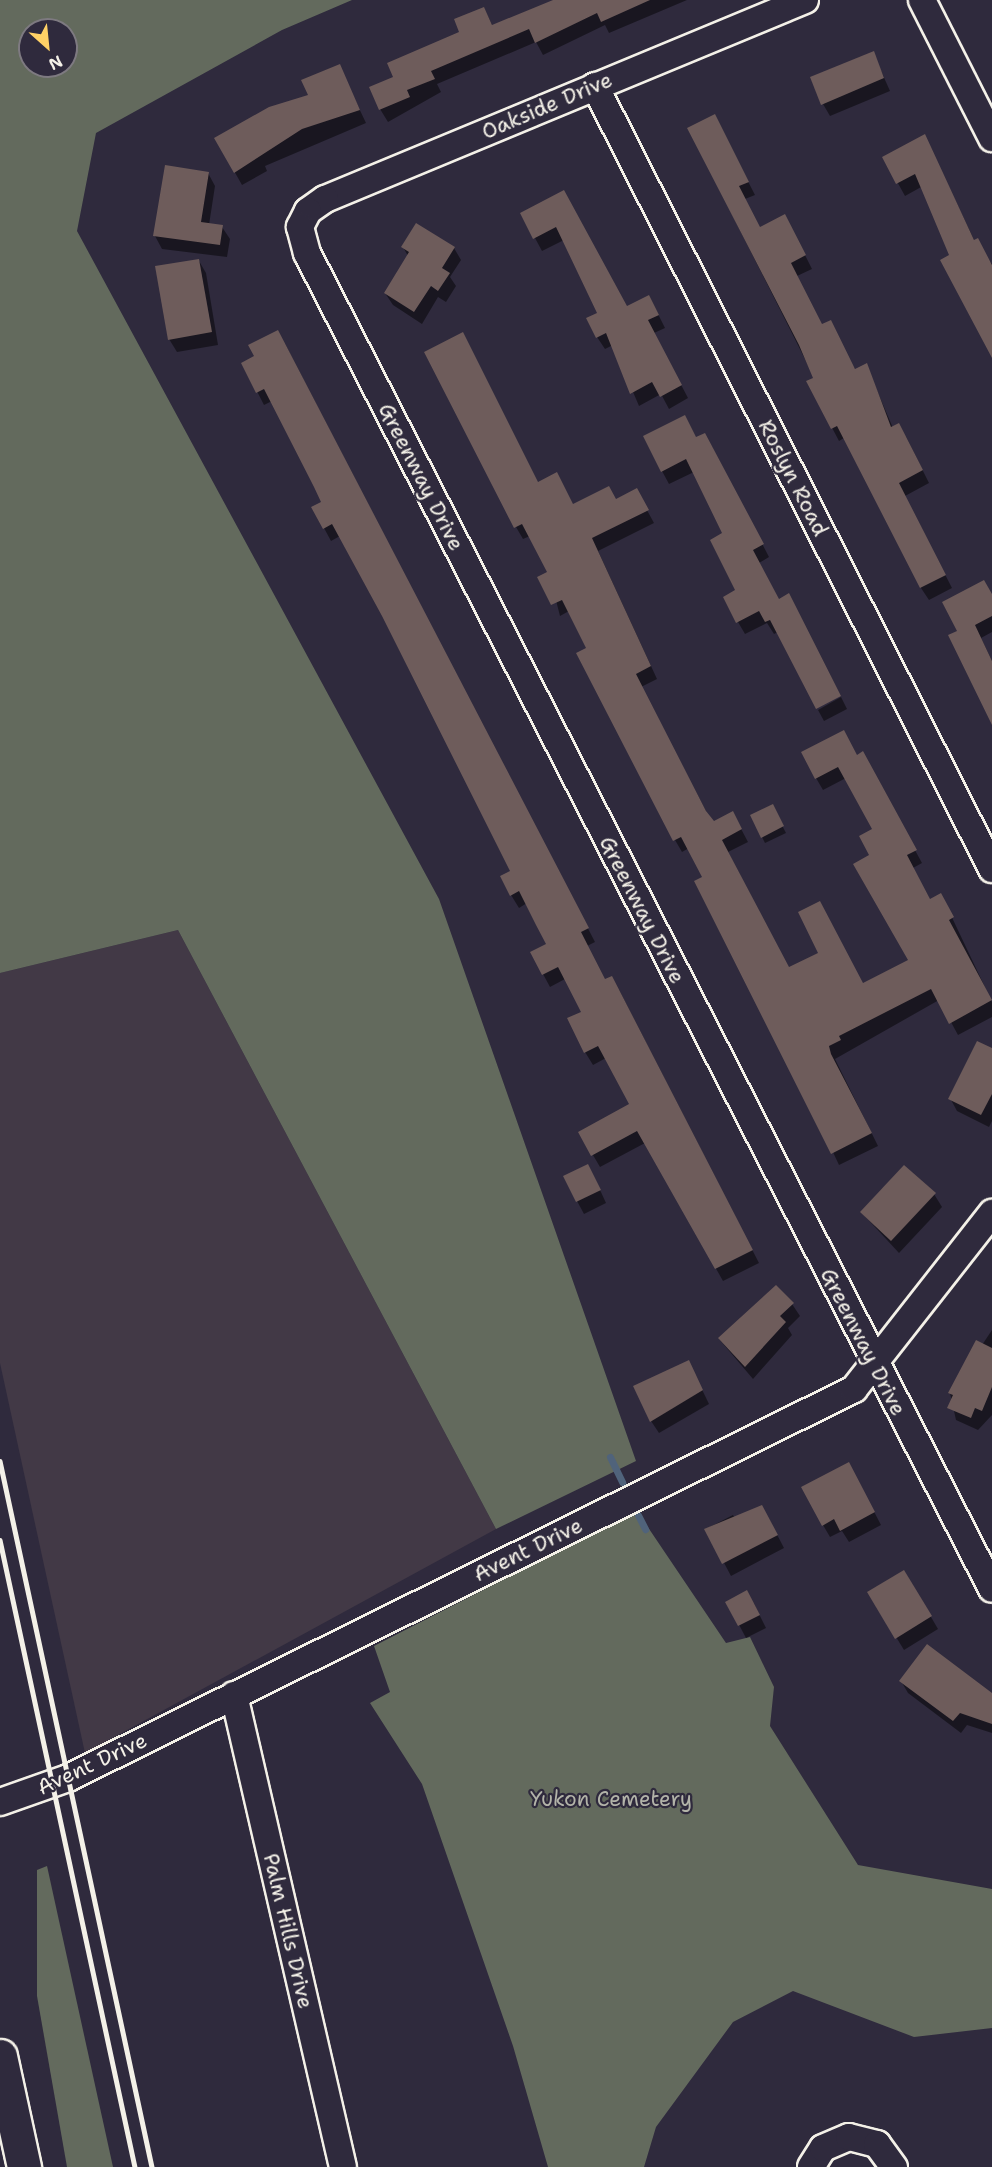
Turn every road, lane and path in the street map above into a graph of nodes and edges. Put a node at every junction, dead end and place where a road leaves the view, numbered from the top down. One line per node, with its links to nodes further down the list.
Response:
1 (805, 0): 3 (street, Oakside Drive)
2 (922, 0): 4 (street)
3 (595, 86): 5 (street, Oakside Drive); 6 (street, Roslyn Road)
4 (992, 138)
5 (300, 227): 8 (street, Greenway Drive)
6 (992, 869)
7 (992, 1214): 8 (street, Avent Drive)
8 (874, 1365): 9 (street, Greenway Drive); 10 (street, Avent Drive)
9 (992, 1589)
10 (234, 1695): 11 (street, Avent Drive); 14 (street, Palm Hills Drive)
11 (0, 1802)
12 (0, 2056): 13 (highway)
13 (24, 2167)
14 (343, 2167)
15 (811, 2167): 16 (street)
16 (894, 2167)

